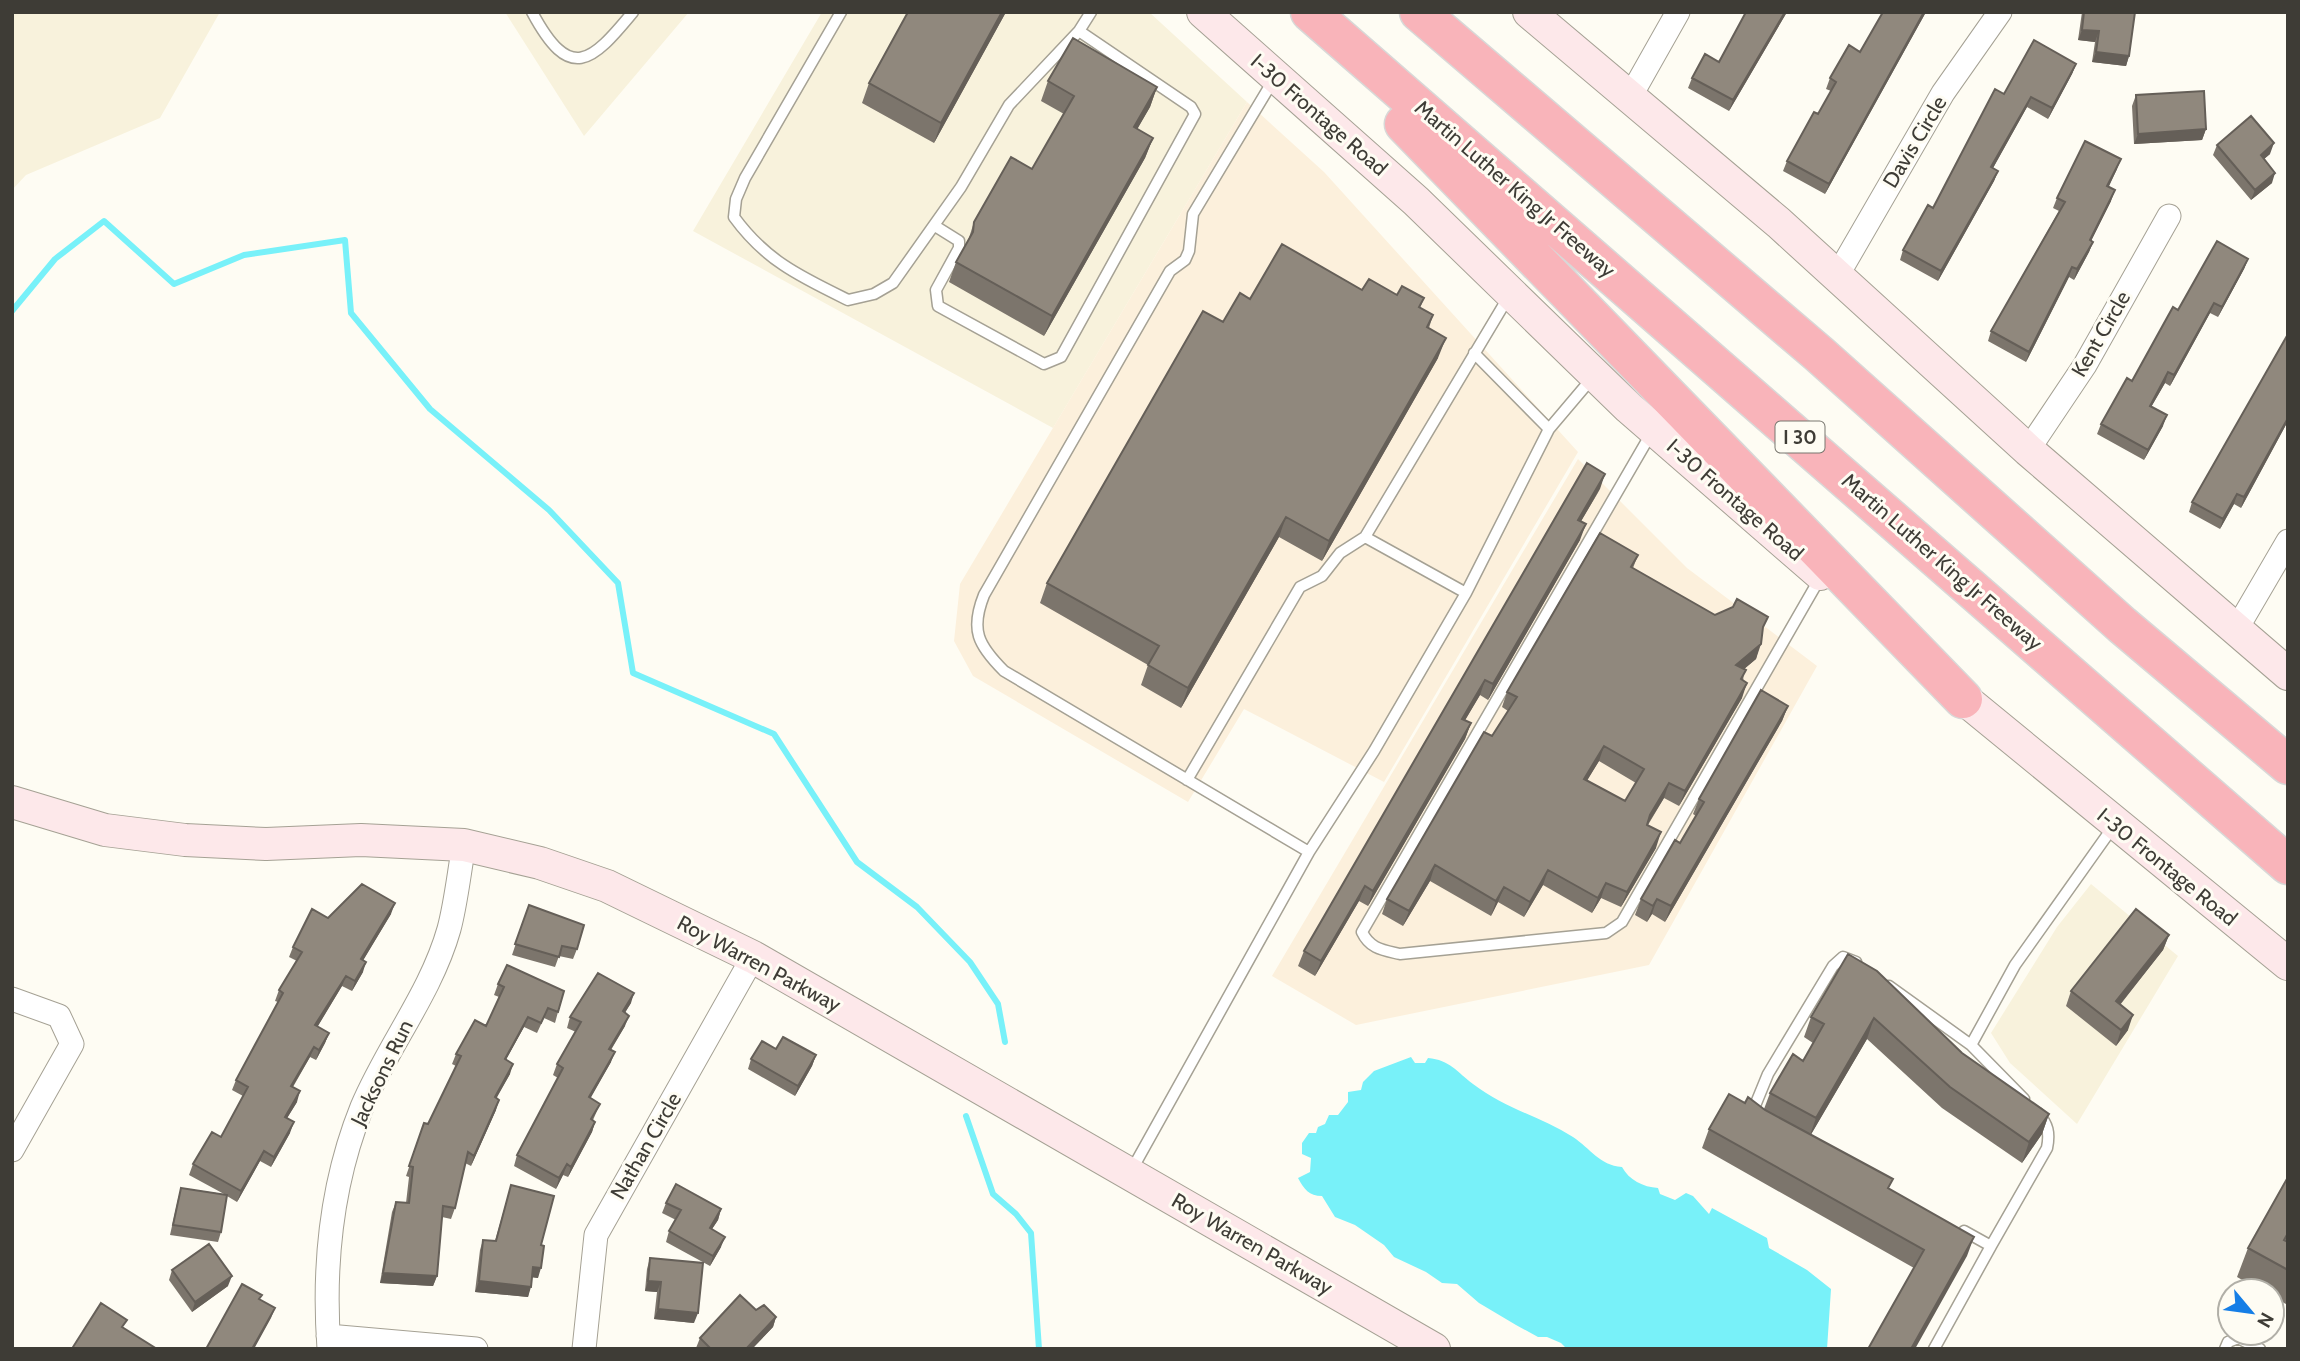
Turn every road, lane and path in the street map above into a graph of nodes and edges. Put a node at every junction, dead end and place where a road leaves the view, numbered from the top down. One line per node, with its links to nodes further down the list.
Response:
1 (633, 12): 12 (lane)
2 (841, 12): 18 (lane)
3 (1091, 12): 13 (lane)
4 (1203, 12): 14 (main road, I-30 Frontage Road)
5 (1295, 12): 32 (highway)
6 (1310, 12): 39 (highway, Martin Luther King Jr Freeway / I 30)
7 (1419, 12): 15 (highway)
8 (1431, 12): 15 (highway)
9 (1529, 12): 16 (main road)
10 (1678, 12): 16 (street)
11 (2000, 12): 19 (street, Davis Circle)
12 (537, 15)
13 (1079, 31): 18 (lane); 18 (lane)
14 (1275, 76): 20 (main road, I-30 Frontage Road); 34 (lane)
15 (1507, 89): 33 (highway)
16 (1630, 97): 19 (main road)
17 (2169, 216): 25 (street, Kent Circle)
18 (935, 226)
19 (1836, 276): 25 (main road)
20 (1511, 293): 21 (lane); 22 (main road, I-30 Frontage Road)
21 (1474, 353): 23 (lane); 26 (lane)
22 (1595, 375): 23 (lane); 24 (main road, I-30 Frontage Road)
23 (1549, 429): 29 (lane)
24 (1653, 429): 28 (main road, I-30 Frontage Road); 28 (lane)
25 (2028, 450): 30 (main road)
26 (1365, 537): 29 (lane); 34 (lane)
27 (2288, 541): 30 (street)
28 (1821, 575): 32 (main road, I-30 Frontage Road)
29 (1466, 593): 38 (lane)
30 (2236, 629): 31 (main road)
31 (2288, 674)
32 (1963, 699): 36 (main road, I-30 Frontage Road)
33 (2288, 765)
34 (1187, 780): 38 (lane)
35 (12, 802): 37 (main road, Roy Warren Parkway)
36 (2115, 824): 41 (main road, I-30 Frontage Road); 45 (lane)
37 (464, 845): 40 (main road, Roy Warren Parkway); 51 (street, Jacksons Run)
38 (1308, 852): 48 (lane)
39 (2288, 865)
40 (753, 957): 48 (main road, Roy Warren Parkway); 53 (street, Nathan Circle)
41 (2288, 964)
42 (1862, 966): 46 (lane)
43 (1884, 982): 45 (lane)
44 (12, 999): 47 (street)
45 (1971, 1045): 50 (lane)
46 (1762, 1122)
47 (12, 1150)
48 (1129, 1174): 54 (main road, Roy Warren Parkway)
49 (1949, 1223): 50 (lane)
50 (1992, 1246): 55 (lane)
51 (328, 1343): 52 (street)
52 (476, 1349)
53 (584, 1349)
54 (1434, 1349)
55 (1934, 1349)
56 (2225, 1349): 57 (lane)
57 (2260, 1349)

